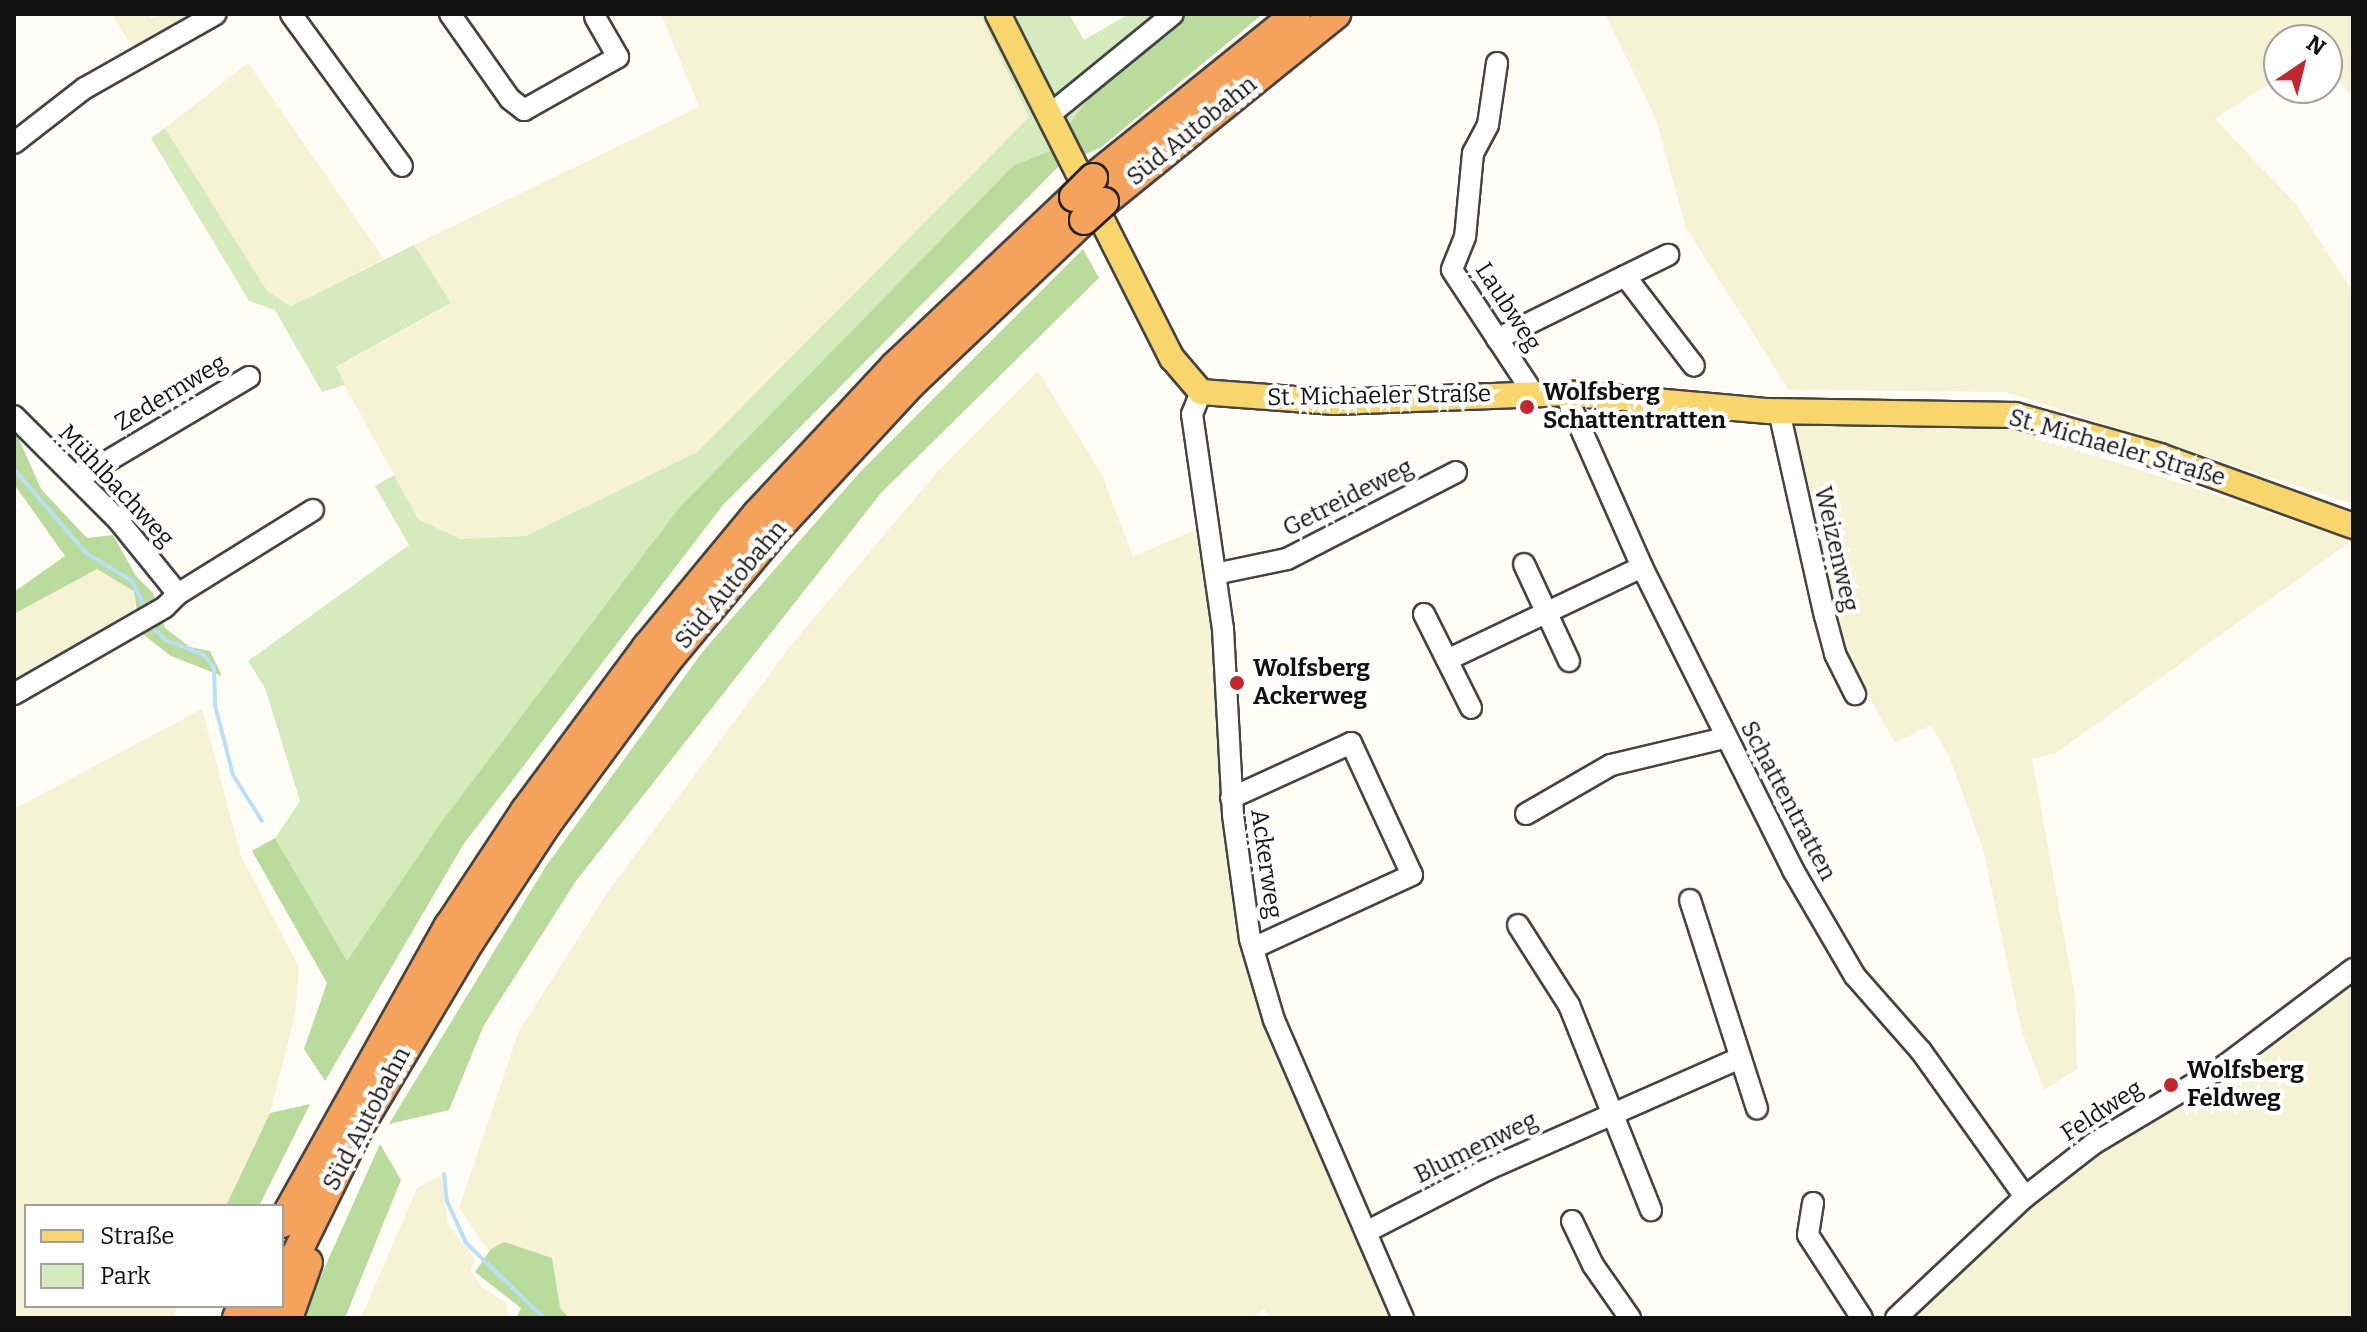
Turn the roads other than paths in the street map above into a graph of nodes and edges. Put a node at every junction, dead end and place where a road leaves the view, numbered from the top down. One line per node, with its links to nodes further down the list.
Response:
1 (216, 14): 11 (street)
2 (291, 14): 12 (street)
3 (450, 14): 8 (street)
4 (998, 14): 10 (main road)
5 (1173, 14): 10 (street)
6 (1296, 14): 13 (highway, Süd Autobahn)
7 (1336, 14): 13 (highway, Süd Autobahn)
8 (595, 17)
9 (1497, 63): 16 (street, Laubweg)
10 (1048, 116): 19 (main road)
11 (14, 143)
12 (402, 166)
13 (1089, 199): 49 (highway, Süd Autobahn); 53 (highway, Süd Autobahn)
14 (1668, 255): 15 (street)
15 (1625, 276): 16 (street); 17 (street)
16 (1497, 339): 20 (street, Laubweg)
17 (1694, 366)
18 (249, 377): 25 (street, Zedernweg)
19 (1201, 392): 20 (main road, St. Michaeler Straße); 30 (street, Ackerweg)
20 (1533, 393): 21 (main road, St. Michaeler Straße)
21 (1565, 393): 22 (main road, St. Michaeler Straße); 29 (street, Schattentratten)
22 (1779, 411): 27 (main road, St. Michaeler Straße); 37 (street, Weizenweg)
23 (14, 416): 25 (street, Mühlbachweg)
24 (1456, 472): 30 (street, Getreideweg)
25 (79, 478): 31 (street, Mühlbachweg)
26 (313, 510): 31 (street)
27 (2353, 526)
28 (1524, 564): 32 (street)
29 (1642, 567): 32 (street); 39 (street, Schattentratten)
30 (1215, 574): 40 (street, Ackerweg)
31 (178, 594): 36 (street)
32 (1547, 613): 34 (street); 35 (street)
33 (1424, 614): 34 (street)
34 (1447, 660): 38 (street)
35 (1569, 661)
36 (14, 694)
37 (1855, 694)
38 (1471, 708)
39 (1724, 738): 41 (street); 50 (street, Schattentratten)
40 (1231, 798): 44 (street, Ackerweg); 44 (street)
41 (1526, 814)
42 (1690, 900): 46 (street)
43 (1518, 925): 48 (street)
44 (1253, 948): 55 (street, Ackerweg)
45 (2353, 969): 50 (street, Feldweg)
46 (1738, 1059): 47 (street); 48 (street, Blumenweg)
47 (1757, 1109)
48 (1610, 1114): 52 (street); 55 (street, Blumenweg)
49 (335, 1174): 56 (highway, Süd Autobahn); 57 (highway)
50 (2025, 1197): 61 (street, Feldweg)
51 (1813, 1203): 60 (street)
52 (1651, 1210)
53 (284, 1219)
54 (1572, 1221): 59 (street)
55 (1366, 1232): 58 (street, Ackerweg)
56 (284, 1279)
57 (288, 1318)
58 (1403, 1318)
59 (1630, 1318)
60 (1862, 1318)
61 (1896, 1318)

